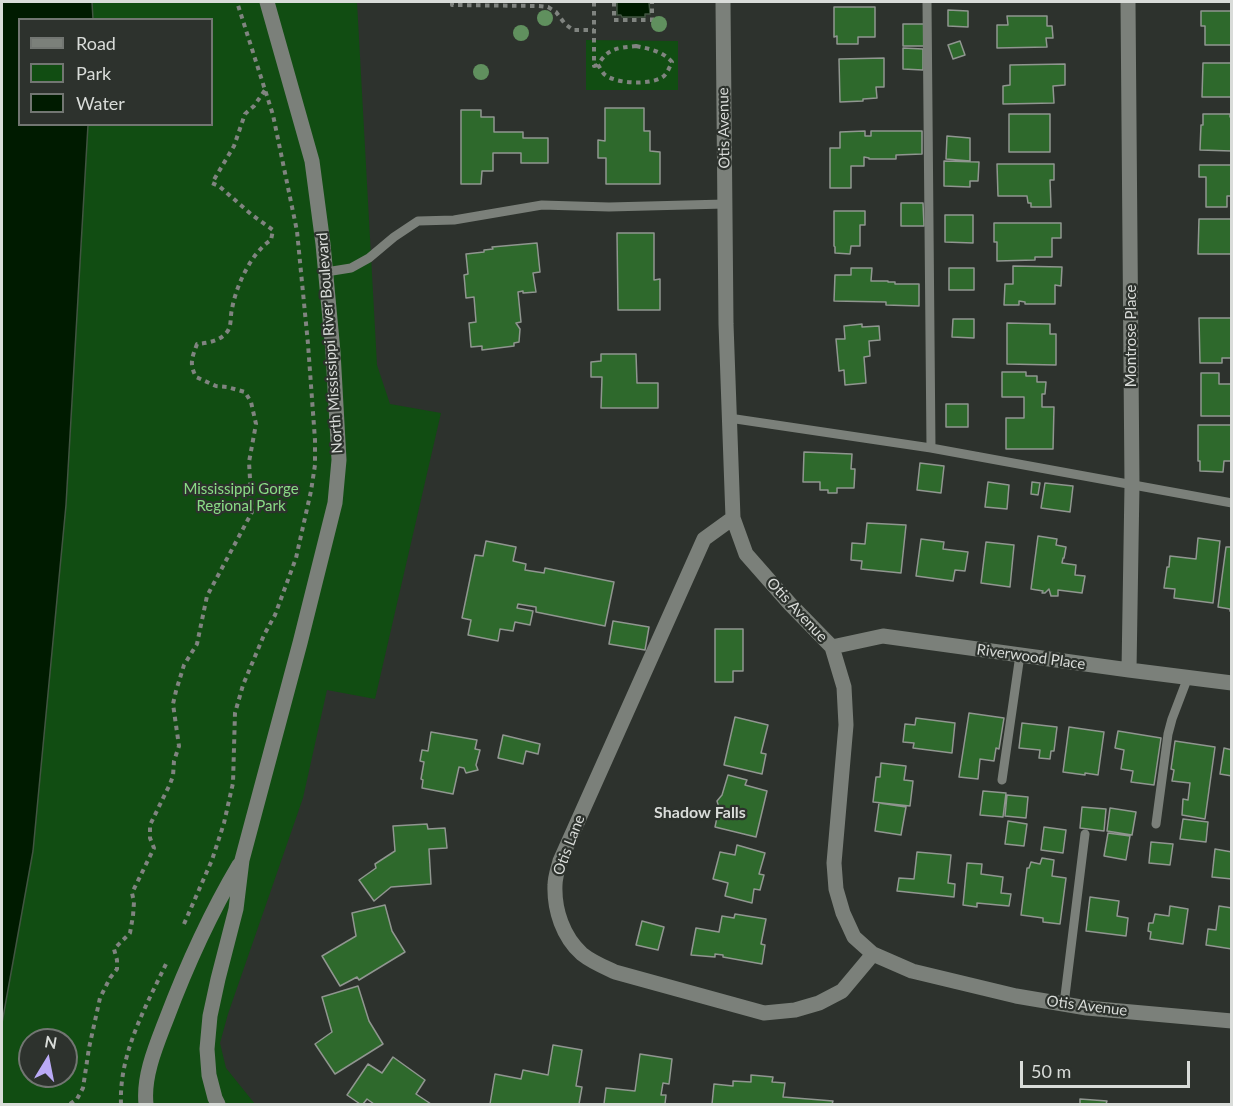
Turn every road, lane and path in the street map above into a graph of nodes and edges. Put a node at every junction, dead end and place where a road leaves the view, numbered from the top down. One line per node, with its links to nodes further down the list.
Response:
1 (237, 2): 13 (path)
2 (267, 2): 15 (street, North Mississippi River Boulevard)
3 (452, 2): 10 (path)
4 (594, 2): 11 (path)
5 (614, 2): 6 (path)
6 (652, 2)
7 (723, 2): 14 (street, Otis Avenue)
8 (927, 2): 17 (lane)
9 (1128, 2): 18 (street, Montrose Place)
10 (511, 3): 11 (path)
11 (594, 30): 12 (path)
12 (598, 65): 12 (path)
13 (265, 90): 30 (path); 35 (path)
14 (725, 204): 15 (lane); 16 (street, Otis Avenue)
15 (326, 272): 29 (street, North Mississippi River Boulevard)
16 (729, 418): 17 (lane); 20 (street, Otis Avenue)
17 (932, 448): 18 (lane)
18 (1132, 485): 19 (lane); 23 (street, Montrose Place)
19 (1232, 503)
20 (733, 518): 21 (street, Otis Avenue); 31 (street, Otis Lane)
21 (832, 647): 22 (street, Riverwood Place); 31 (street, Otis Avenue)
22 (1020, 655): 23 (street, Riverwood Place); 26 (lane)
23 (1128, 670): 24 (street, Riverwood Place)
24 (1188, 677): 25 (street, Riverwood Place); 27 (lane)
25 (1232, 683)
26 (1002, 780)
27 (1156, 824)
28 (1085, 834): 33 (lane)
29 (242, 860): 37 (street, North Mississippi River Boulevard); 38 (street, North Mississippi River Boulevard)
30 (181, 932)
31 (873, 954): 33 (street, Otis Avenue)
32 (167, 962): 36 (path)
33 (1064, 1004): 34 (street, Otis Avenue)
34 (1232, 1021)
35 (70, 1104)
36 (121, 1104)
37 (146, 1104)
38 (218, 1104)

